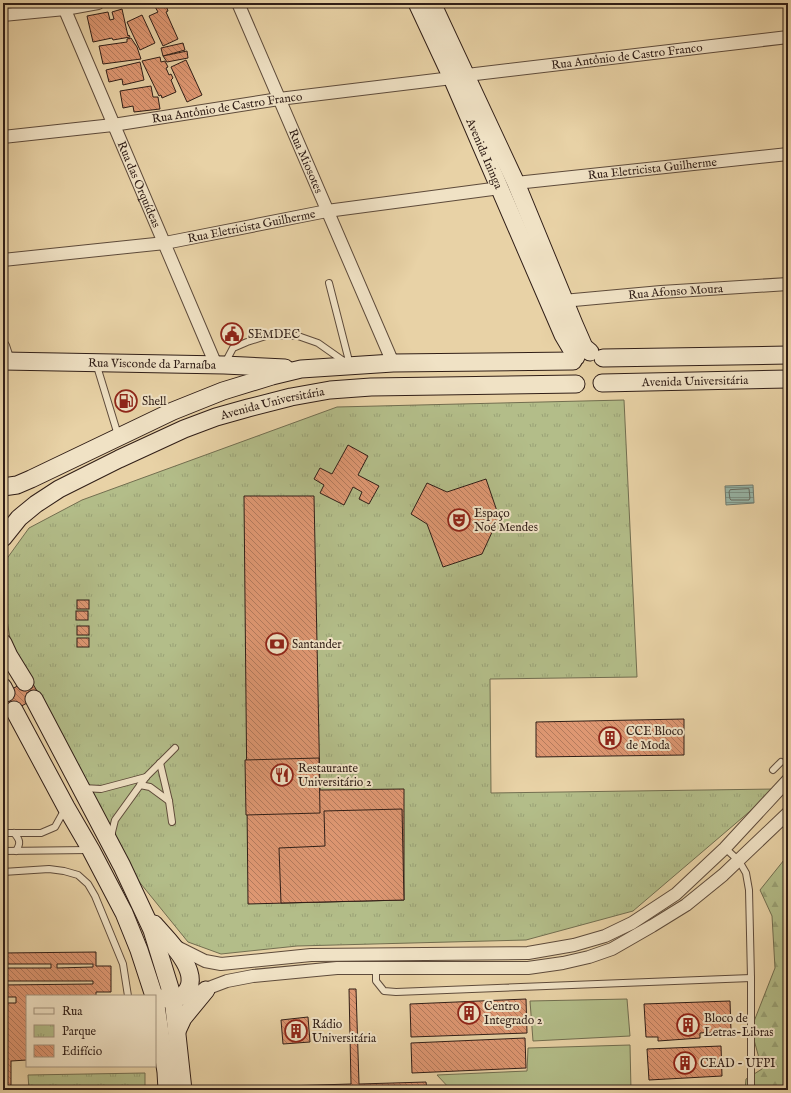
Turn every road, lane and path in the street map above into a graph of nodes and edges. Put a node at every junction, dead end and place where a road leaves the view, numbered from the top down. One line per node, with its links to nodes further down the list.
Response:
1 (98, 3): 5 (street)
2 (238, 3): 9 (street, Rua Miosotes)
3 (417, 3): 8 (main road, Avenida Ininga)
4 (432, 3): 8 (main road, Avenida Ininga)
5 (63, 6): 6 (street); 10 (street, Rua das Orquídeas)
6 (3, 15)
7 (788, 37): 8 (street, Rua Antônio de Castro Franco)
8 (459, 76): 9 (street, Rua Antônio de Castro Franco); 13 (main road, Avenida Ininga)
9 (279, 100): 10 (street, Rua Antônio de Castro Franco); 14 (street, Rua Miosotes)
10 (113, 125): 11 (street, Rua Antônio de Castro Franco); 15 (street, Rua das Orquídeas)
11 (3, 136)
12 (788, 154): 13 (street, Rua Eletricista Guilherme)
13 (508, 185): 14 (street, Rua Eletricista Guilherme); 19 (main road, Avenida Ininga)
14 (327, 211): 15 (street, Rua Eletricista Guilherme); 24 (street, Rua Miosotes)
15 (165, 243): 16 (street, Rua Eletricista Guilherme); 25 (street, Rua das Orquídeas)
16 (3, 260)
17 (329, 283): 26 (lane)
18 (788, 284): 19 (street, Rua Afonso Moura)
19 (557, 303): 22 (main road, Avenida Ininga)
20 (788, 355): 22 (main road, Avenida Universitária)
21 (5, 356): 23 (main road, Rua Visconde da Parnaíba)
22 (585, 357): 24 (main road, Avenida Universitária); 30 (main road); 31 (main road)
23 (96, 363): 25 (main road, Rua Visconde da Parnaíba); 33 (lane)
24 (393, 363): 26 (main road, Avenida Universitária)
25 (220, 365): 26 (lane); 28 (main road, Rua Visconde da Parnaíba)
26 (350, 366): 27 (main road, Avenida Universitária)
27 (327, 367): 28 (main road, Avenida Universitária); 32 (main road)
28 (301, 369): 33 (main road, Avenida Universitária)
29 (788, 379): 30 (main road, Avenida Universitária)
30 (602, 383): 31 (main road)
31 (576, 384): 32 (main road, Avenida Universitária)
32 (330, 390): 34 (main road, Avenida Universitária)
33 (115, 438): 34 (main road); 35 (main road, Avenida Universitária)
34 (119, 459): 36 (main road, Avenida Universitária)
35 (3, 487)
36 (3, 538)
37 (3, 643): 38 (main road)
38 (25, 682)
39 (34, 699): 41 (main road)
40 (14, 710): 42 (main road)
41 (53, 737): 42 (main road); 50 (main road)
42 (33, 746): 52 (main road)
43 (175, 748): 45 (lane)
44 (781, 762): 46 (lane)
45 (160, 763): 47 (lane); 51 (lane)
46 (773, 770)
47 (146, 777): 49 (lane); 50 (lane)
48 (788, 780): 57 (street)
49 (140, 785): 51 (lane); 59 (lane)
50 (79, 788): 59 (main road)
51 (170, 801): 54 (lane)
52 (66, 807): 56 (lane); 58 (main road)
53 (788, 813): 62 (street)
54 (172, 822)
55 (3, 833): 56 (lane)
56 (14, 833): 61 (lane)
57 (725, 848): 62 (lane); 65 (street)
58 (92, 850): 61 (lane); 70 (main road)
59 (113, 850): 64 (main road)
60 (3, 851): 61 (lane)
61 (16, 851)
62 (739, 861): 66 (street); 67 (lane)
63 (3, 872): 69 (lane)
64 (145, 914): 65 (main road); 72 (main road)
65 (169, 941): 72 (main road)
66 (376, 968): 67 (lane); 68 (street)
67 (751, 978): 77 (lane)
68 (206, 990): 72 (street); 74 (main road)
69 (128, 995)
70 (154, 995)
71 (156, 996): 72 (main road)
72 (177, 997): 74 (main road)
73 (156, 1008): 75 (main road)
74 (177, 1031): 76 (main road)
75 (167, 1090)
76 (183, 1090)
77 (751, 1090)

